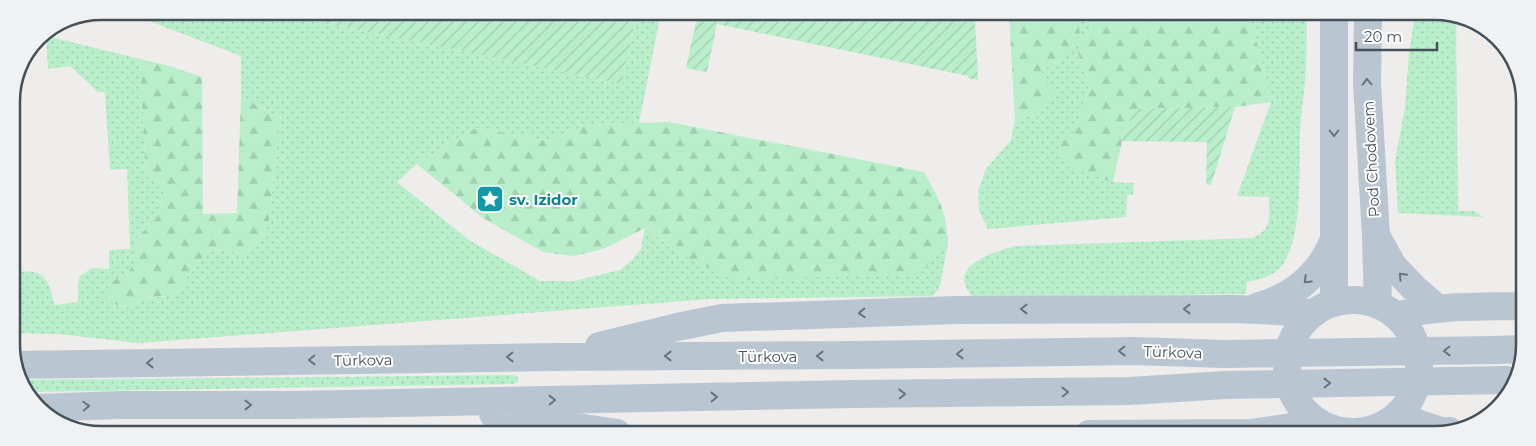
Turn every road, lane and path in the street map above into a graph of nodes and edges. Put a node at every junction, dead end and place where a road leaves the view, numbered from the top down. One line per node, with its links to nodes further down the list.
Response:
1 (1334, 20): 4 (main road, one-way to 4)
2 (1368, 20): 3 (main road, Pod Chodovem, one-way to 2)
3 (1376, 236): 7 (main road, one-way to 3); 9 (main road, Pod Chodovem)
4 (1334, 240): 6 (main road); 8 (main road, one-way to 8)
5 (1516, 306): 7 (main road)
6 (1324, 308): 8 (main road); 9 (main road); 17 (main road)
7 (1437, 308): 9 (main road)
8 (1236, 309): 11 (main road, one-way to 11)
9 (1387, 311): 18 (main road)
10 (1516, 349): 11 (main road, Türkova, one-way to 11, bridge)
11 (558, 357): 12 (main road, Türkova, one-way to 12)
12 (23, 365)
13 (1508, 380): 14 (main road, one-way to 13, bridge)
14 (415, 403): 15 (main road, one-way to 14); 16 (main road)
15 (50, 408)
16 (570, 426)
17 (1325, 426)
18 (1383, 426)

